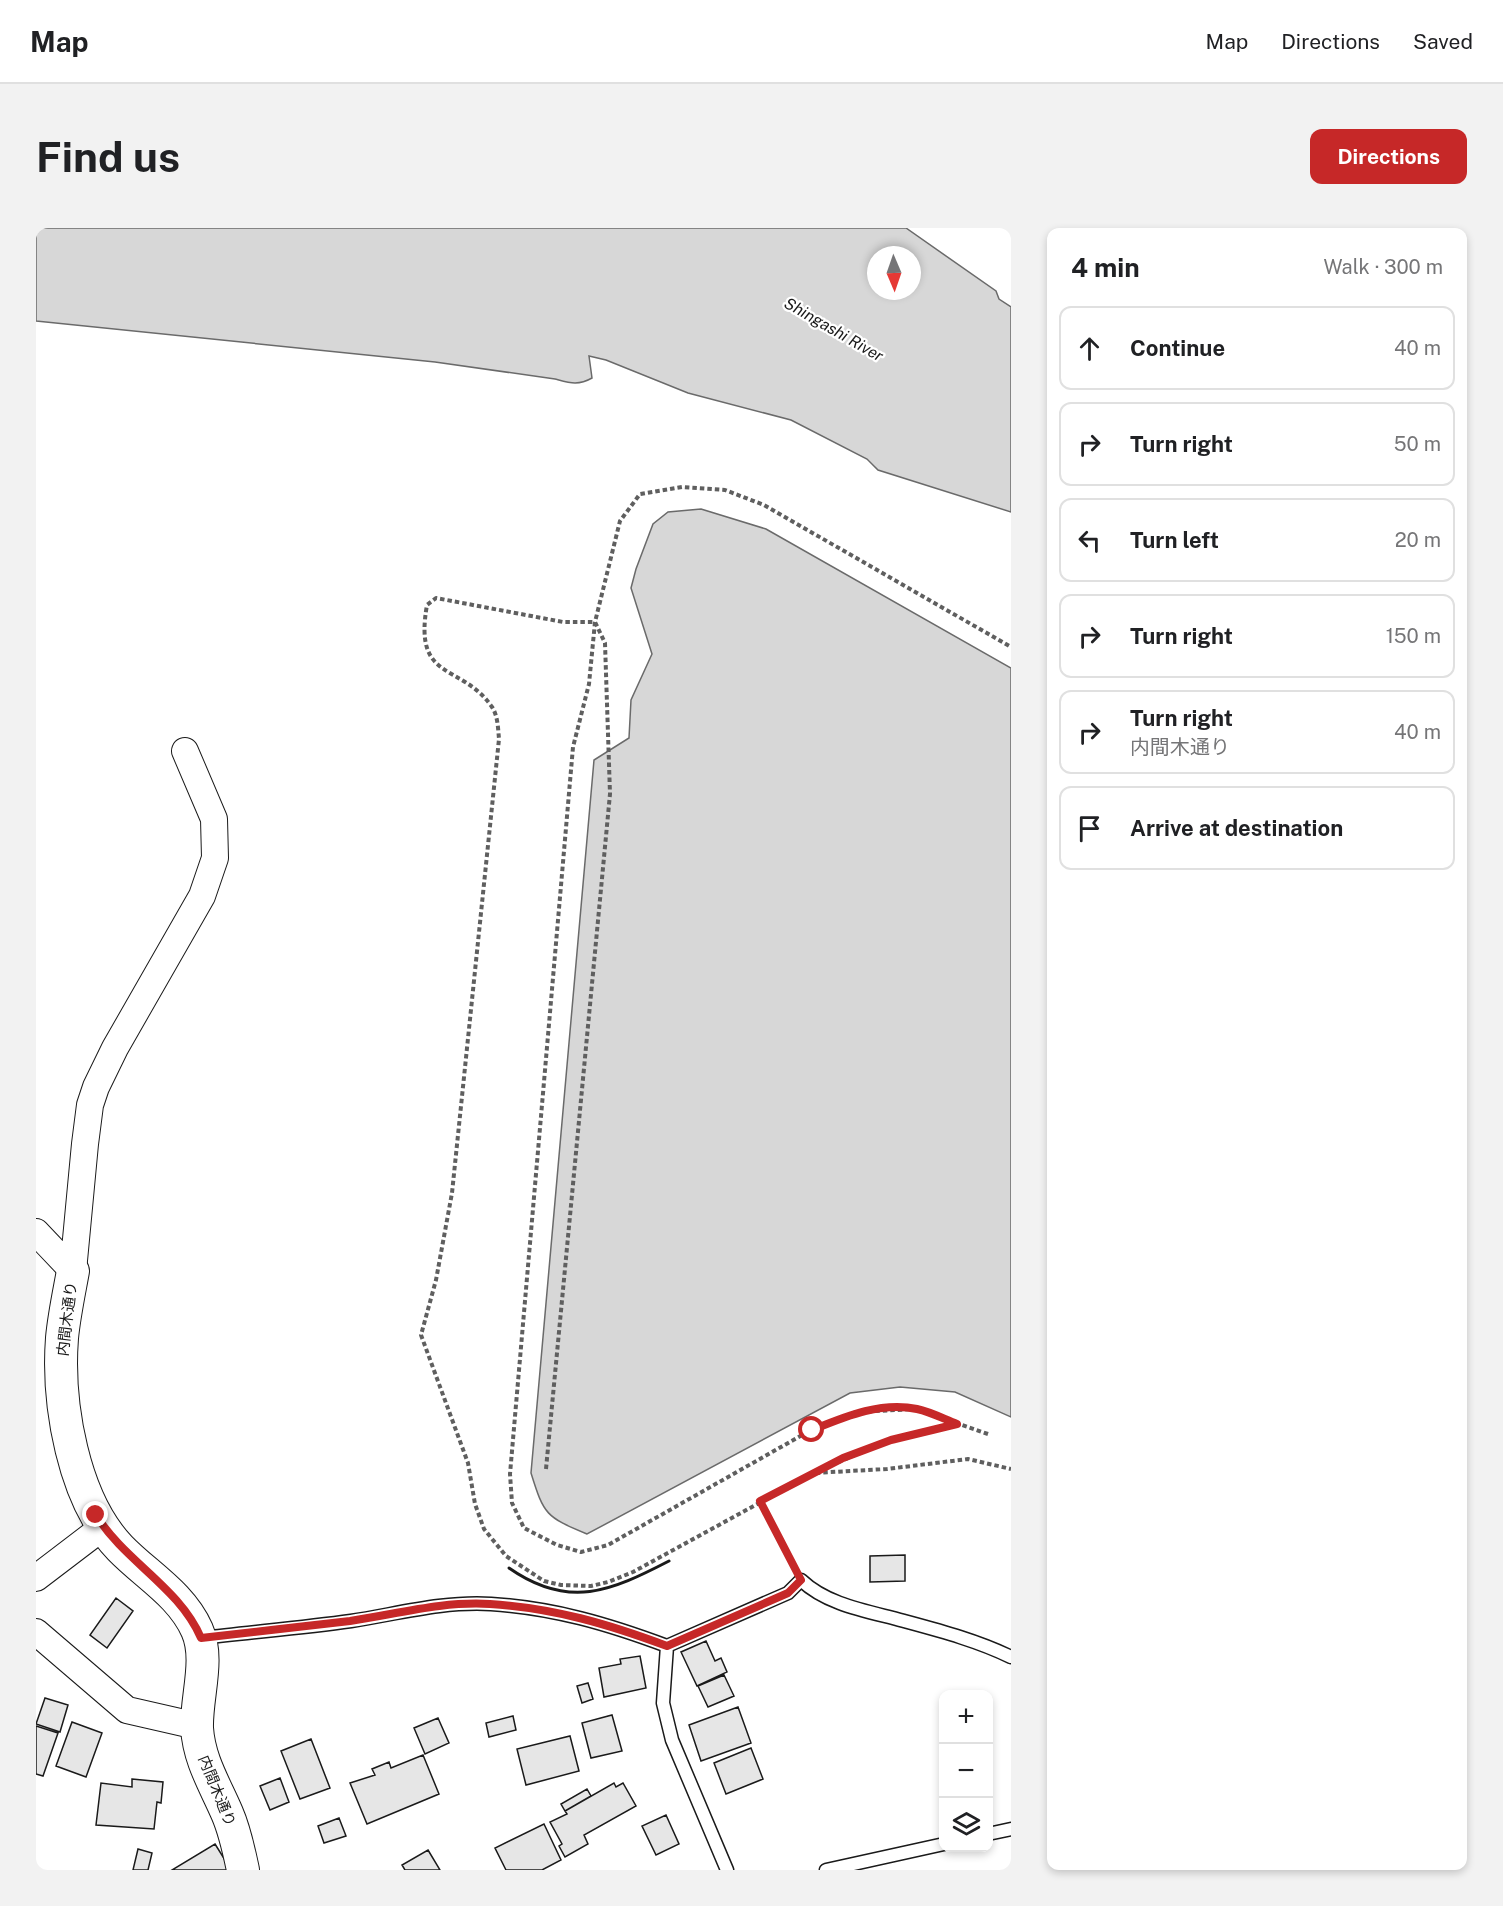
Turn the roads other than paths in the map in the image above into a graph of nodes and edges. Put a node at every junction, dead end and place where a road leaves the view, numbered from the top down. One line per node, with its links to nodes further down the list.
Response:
1 (185, 751): 3 (street, 内間木通り)
2 (36, 1232): 3 (street)
3 (73, 1271): 4 (street, 内間木通り)
4 (103, 1527): 5 (street); 7 (street, 内間木通り)
5 (36, 1578)
6 (36, 1632): 10 (street)
7 (201, 1638): 8 (lane); 10 (street, 内間木通り)
8 (667, 1646): 9 (lane); 15 (lane)
9 (1011, 1657)
10 (197, 1726): 14 (street, 内間木通り)
11 (1011, 1829): 12 (lane)
12 (993, 1833)
13 (939, 1845): 16 (lane)
14 (243, 1870)
15 (727, 1870)
16 (826, 1870)

